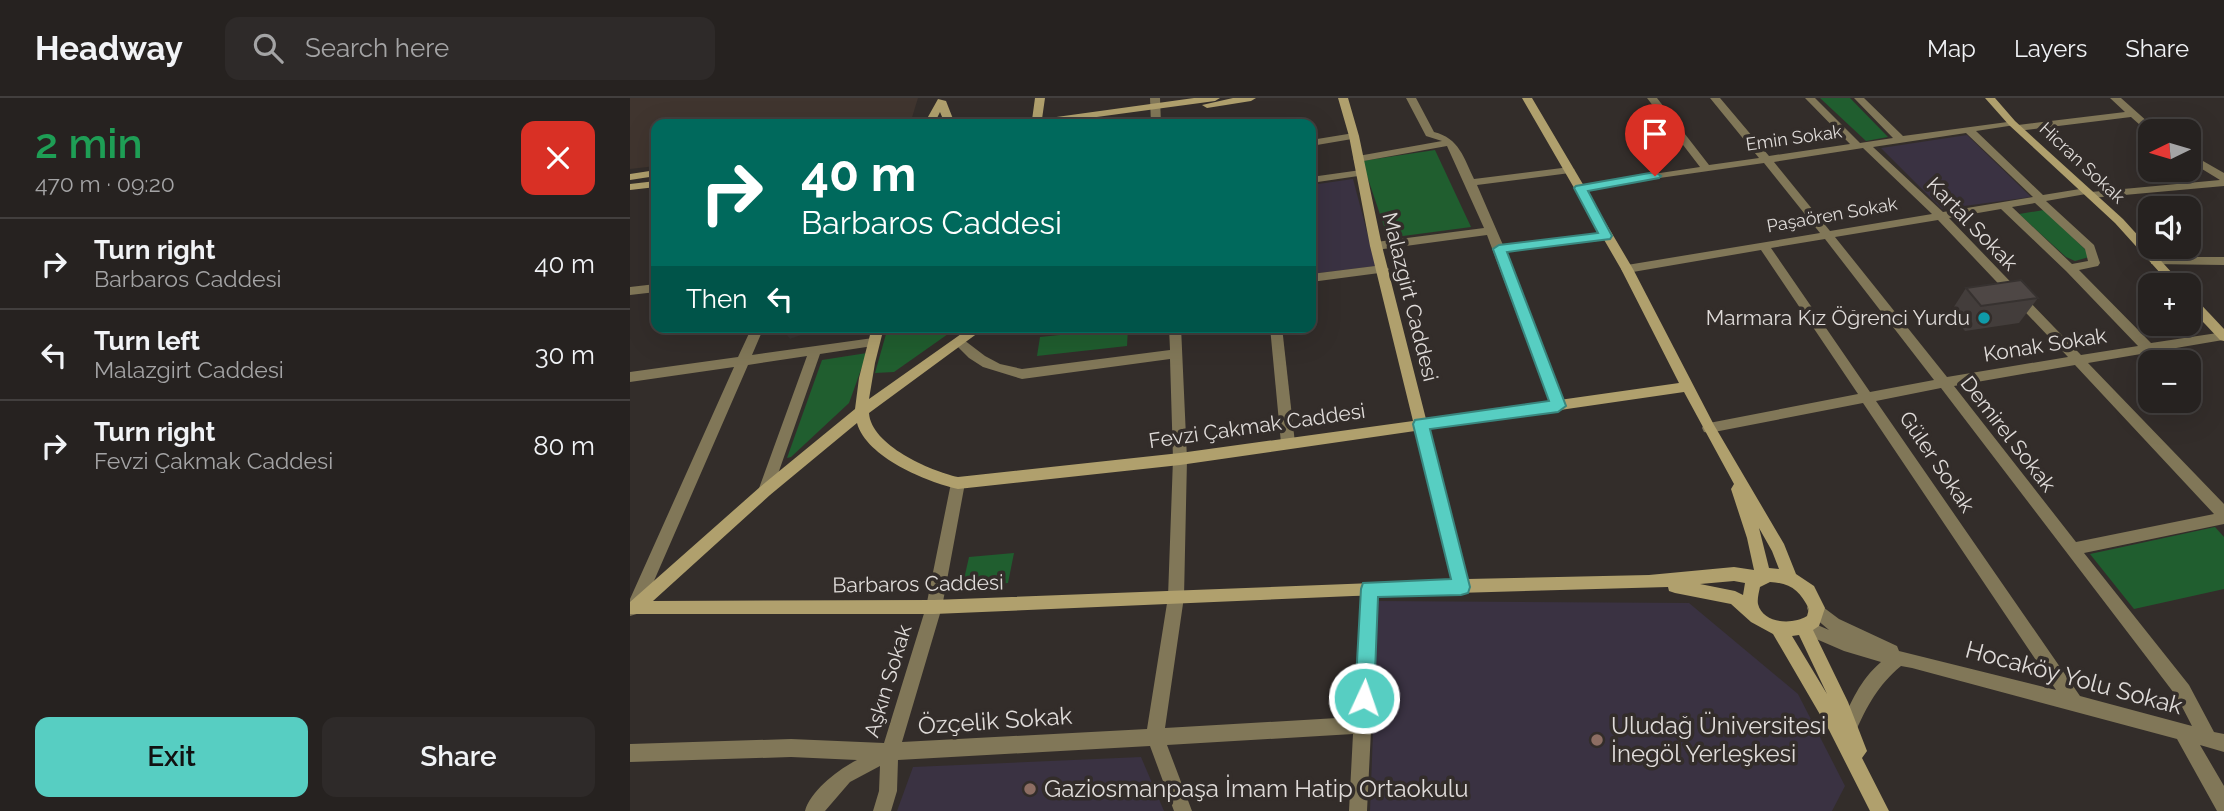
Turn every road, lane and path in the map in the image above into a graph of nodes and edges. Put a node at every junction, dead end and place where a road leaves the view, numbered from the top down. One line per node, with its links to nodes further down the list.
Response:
1 (1040, 98): 18 (main road)
2 (1214, 98): 14 (main road)
3 (1251, 98): 14 (main road)
4 (1343, 98): 24 (main road, Malazgirt Caddesi)
5 (1411, 98): 27 (street)
6 (1527, 98): 33 (main road)
7 (1652, 98): 32 (street)
8 (1715, 98): 30 (street, Demirel Sokak)
9 (1810, 98): 28 (street, Kartal Sokak)
10 (1859, 98): 25 (street)
11 (1990, 98): 22 (main road, Hicran Sokak)
12 (2115, 98): 15 (street)
13 (942, 100): 16 (main road); 17 (main road)
14 (1155, 106): 19 (main road); 20 (main road)
15 (2130, 114): 21 (street); 22 (street, Emin Sokak)
16 (932, 119)
17 (948, 119)
18 (1034, 119)
19 (1066, 119)
20 (1093, 119)
21 (2138, 120)
22 (2015, 125): 23 (street, Emin Sokak); 43 (main road, Hicran Sokak)
23 (1969, 130): 25 (street, Emin Sokak); 44 (street)
24 (1354, 136): 26 (street); 29 (main road, Malazgirt Caddesi)
25 (1901, 140): 28 (street, Emin Sokak)
26 (1316, 143)
27 (1451, 143): 29 (street); 39 (street)
28 (1861, 145): 30 (street, Emin Sokak); 46 (street, Kartal Sokak)
29 (1358, 159): 34 (main road, Malazgirt Caddesi)
30 (1767, 159): 32 (street, Emin Sokak); 48 (street, Demirel Sokak)
31 (2202, 165): 38 (street)
32 (1705, 167): 42 (street, Emin Sokak)
33 (1570, 170): 39 (street); 42 (main road)
34 (1360, 173): 37 (street); 51 (main road, Malazgirt Caddesi)
35 (651, 174): 36 (main road)
36 (630, 177)
37 (1316, 179)
38 (2224, 181): 43 (street, Paşaören Sokak)
39 (1471, 183): 47 (street)
40 (651, 185): 41 (main road)
41 (630, 187)
42 (1580, 188): 49 (main road)
43 (2089, 193): 44 (street, Paşaören Sokak); 53 (main road, Hicran Sokak)
44 (2039, 198): 45 (street, Paşaören Sokak); 55 (street)
45 (2003, 204): 46 (street, Paşaören Sokak); 55 (street)
46 (1940, 215): 48 (street, Paşaören Sokak); 74 (street, Kartal Sokak)
47 (1489, 231): 51 (street); 52 (street)
48 (1828, 233): 50 (street, Paşaören Sokak); 77 (street, Demirel Sokak)
49 (1606, 236): 52 (street); 57 (main road)
50 (1763, 245): 57 (street, Paşaören Sokak); 79 (street, Güler Sokak)
51 (1376, 246): 56 (main road, Malazgirt Caddesi)
52 (1499, 249): 80 (street)
53 (2155, 261): 54 (street); 58 (main road, Hicran Sokak)
54 (2224, 261)
55 (2070, 268): 71 (street)
56 (1383, 269): 59 (street); 82 (main road, Malazgirt Caddesi)
57 (1626, 269): 78 (main road)
58 (2166, 273)
59 (1316, 277)
60 (651, 287): 61 (street)
61 (630, 290)
62 (2201, 312): 68 (main road)
63 (756, 333): 75 (street)
64 (876, 333): 69 (main road)
65 (972, 333): 70 (main road)
66 (1175, 333): 73 (street)
67 (1277, 333): 84 (street)
68 (2224, 337): 71 (street, Konak Sokak)
69 (873, 342): 72 (street); 81 (main road)
70 (960, 343): 73 (street); 81 (main road)
71 (2149, 349): 74 (street, Konak Sokak)
72 (816, 351): 75 (street); 88 (street)
73 (1175, 354): 85 (street)
74 (2076, 360): 77 (street, Konak Sokak); 89 (street, Kartal Sokak)
75 (745, 361): 76 (street); 99 (street)
76 (630, 376)
77 (1941, 383): 79 (street, Konak Sokak); 90 (street, Demirel Sokak)
78 (1687, 387): 80 (main road, Fevzi Çakmak Caddesi); 83 (main road)
79 (1868, 398): 83 (street, Konak Sokak); 104 (street, Güler Sokak)
80 (1558, 406): 82 (main road, Fevzi Çakmak Caddesi)
81 (861, 412): 87 (main road, Fevzi Çakmak Caddesi); 88 (main road)
82 (1421, 424): 84 (main road, Fevzi Çakmak Caddesi); 94 (main road, Malazgirt Caddesi)
83 (1709, 428): 86 (main road)
84 (1288, 443): 85 (main road, Fevzi Çakmak Caddesi)
85 (1180, 459): 87 (main road, Fevzi Çakmak Caddesi); 96 (street)
86 (1728, 462): 91 (main road); 92 (main road)
87 (958, 483): 97 (street, Aşkın Sokak)
88 (765, 491): 99 (main road)
89 (2224, 516): 90 (street)
90 (2071, 550): 109 (street, Demirel Sokak)
91 (1761, 577): 92 (main road); 93 (main road); 100 (main road)
92 (1790, 578): 98 (main road)
93 (1649, 582): 94 (main road, Barbaros Caddesi); 100 (main road)
94 (1461, 587): 95 (main road, Barbaros Caddesi)
95 (1370, 589): 96 (main road, Barbaros Caddesi); 105 (street)
96 (1176, 597): 97 (main road, Barbaros Caddesi); 108 (street)
97 (934, 607): 99 (main road, Barbaros Caddesi); 110 (street, Aşkın Sokak)
98 (1815, 608): 101 (main road); 103 (street)
99 (632, 609)
100 (1759, 618): 102 (main road)
101 (1805, 627): 102 (main road); 103 (street); 106 (main road)
102 (1779, 630): 113 (main road)
103 (1905, 659): 104 (street, Hocaköy Yolu Sokak); 106 (street)
104 (2074, 702): 107 (street, Hocaköy Yolu Sokak)
105 (1363, 725): 108 (street, Özçelik Sokak); 117 (street)
106 (1849, 727): 113 (main road)
107 (2182, 732): 109 (street, Hocaköy Yolu Sokak); 112 (street)
108 (1155, 735): 110 (street, Özçelik Sokak); 116 (street)
109 (2216, 741)
110 (890, 752): 111 (street, Özçelik Sokak); 114 (street); 115 (street, Aşkın Sokak)
111 (630, 753)
112 (2224, 804)
113 (1877, 805)
114 (814, 810)
115 (882, 811)
116 (1184, 811)
117 (1358, 811)

